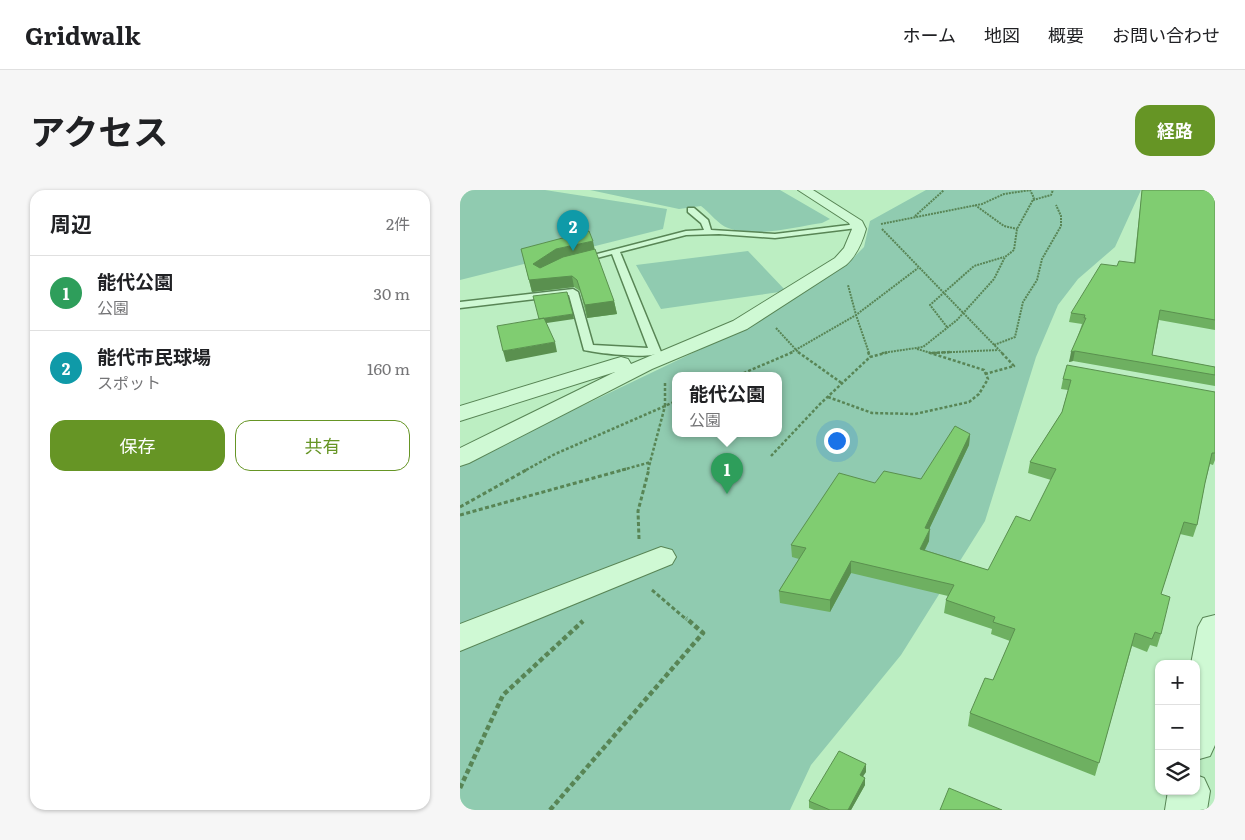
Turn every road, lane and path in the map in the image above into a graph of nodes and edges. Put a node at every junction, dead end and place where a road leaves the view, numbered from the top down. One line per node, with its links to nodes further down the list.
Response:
1 (804, 190): 10 (street)
2 (944, 190): 9 (path)
3 (1030, 190): 5 (path); 6 (path)
4 (1053, 190): 5 (path)
5 (1032, 200): 11 (path)
6 (975, 205): 9 (path); 11 (path)
7 (1056, 205): 24 (path)
8 (691, 210): 12 (lane)
9 (915, 217): 17 (path)
10 (857, 226): 12 (lane); 16 (street)
11 (1017, 229): 14 (path)
12 (708, 232): 13 (lane)
13 (615, 252): 15 (lane); 30 (lane)
14 (1005, 257): 18 (path); 21 (path)
15 (570, 262)
16 (842, 262): 20 (street); 22 (path)
17 (918, 268): 18 (path); 22 (path)
18 (943, 292): 21 (path); 23 (path)
19 (460, 305): 30 (lane)
20 (761, 311): 27 (path); 30 (street)
21 (962, 314): 23 (path); 24 (path)
22 (856, 315): 27 (path); 29 (path)
23 (947, 328): 25 (path)
24 (994, 346): 26 (path)
25 (916, 349): 28 (path); 29 (path)
26 (998, 350): 28 (path); 32 (path)
27 (796, 352): 31 (path); 33 (path)
28 (928, 353): 32 (path)
29 (870, 358): 33 (path)
30 (650, 359): 36 (path); 37 (street); 39 (street)
31 (746, 372)
32 (985, 374): 34 (path)
33 (843, 384): 34 (path)
34 (828, 397): 38 (path)
35 (672, 403): 36 (path)
36 (665, 406): 40 (path); 41 (path)
37 (460, 414)
38 (771, 456)
39 (460, 458)
40 (651, 462): 42 (path); 43 (path)
41 (460, 507)
42 (460, 515)
43 (652, 569): 46 (street); 50 (path)
44 (588, 617): 48 (path)
45 (1215, 627): 47 (street)
46 (460, 638)
47 (1200, 719)
48 (460, 788)
49 (1188, 795): 51 (street)
50 (550, 810)
51 (1186, 810)

